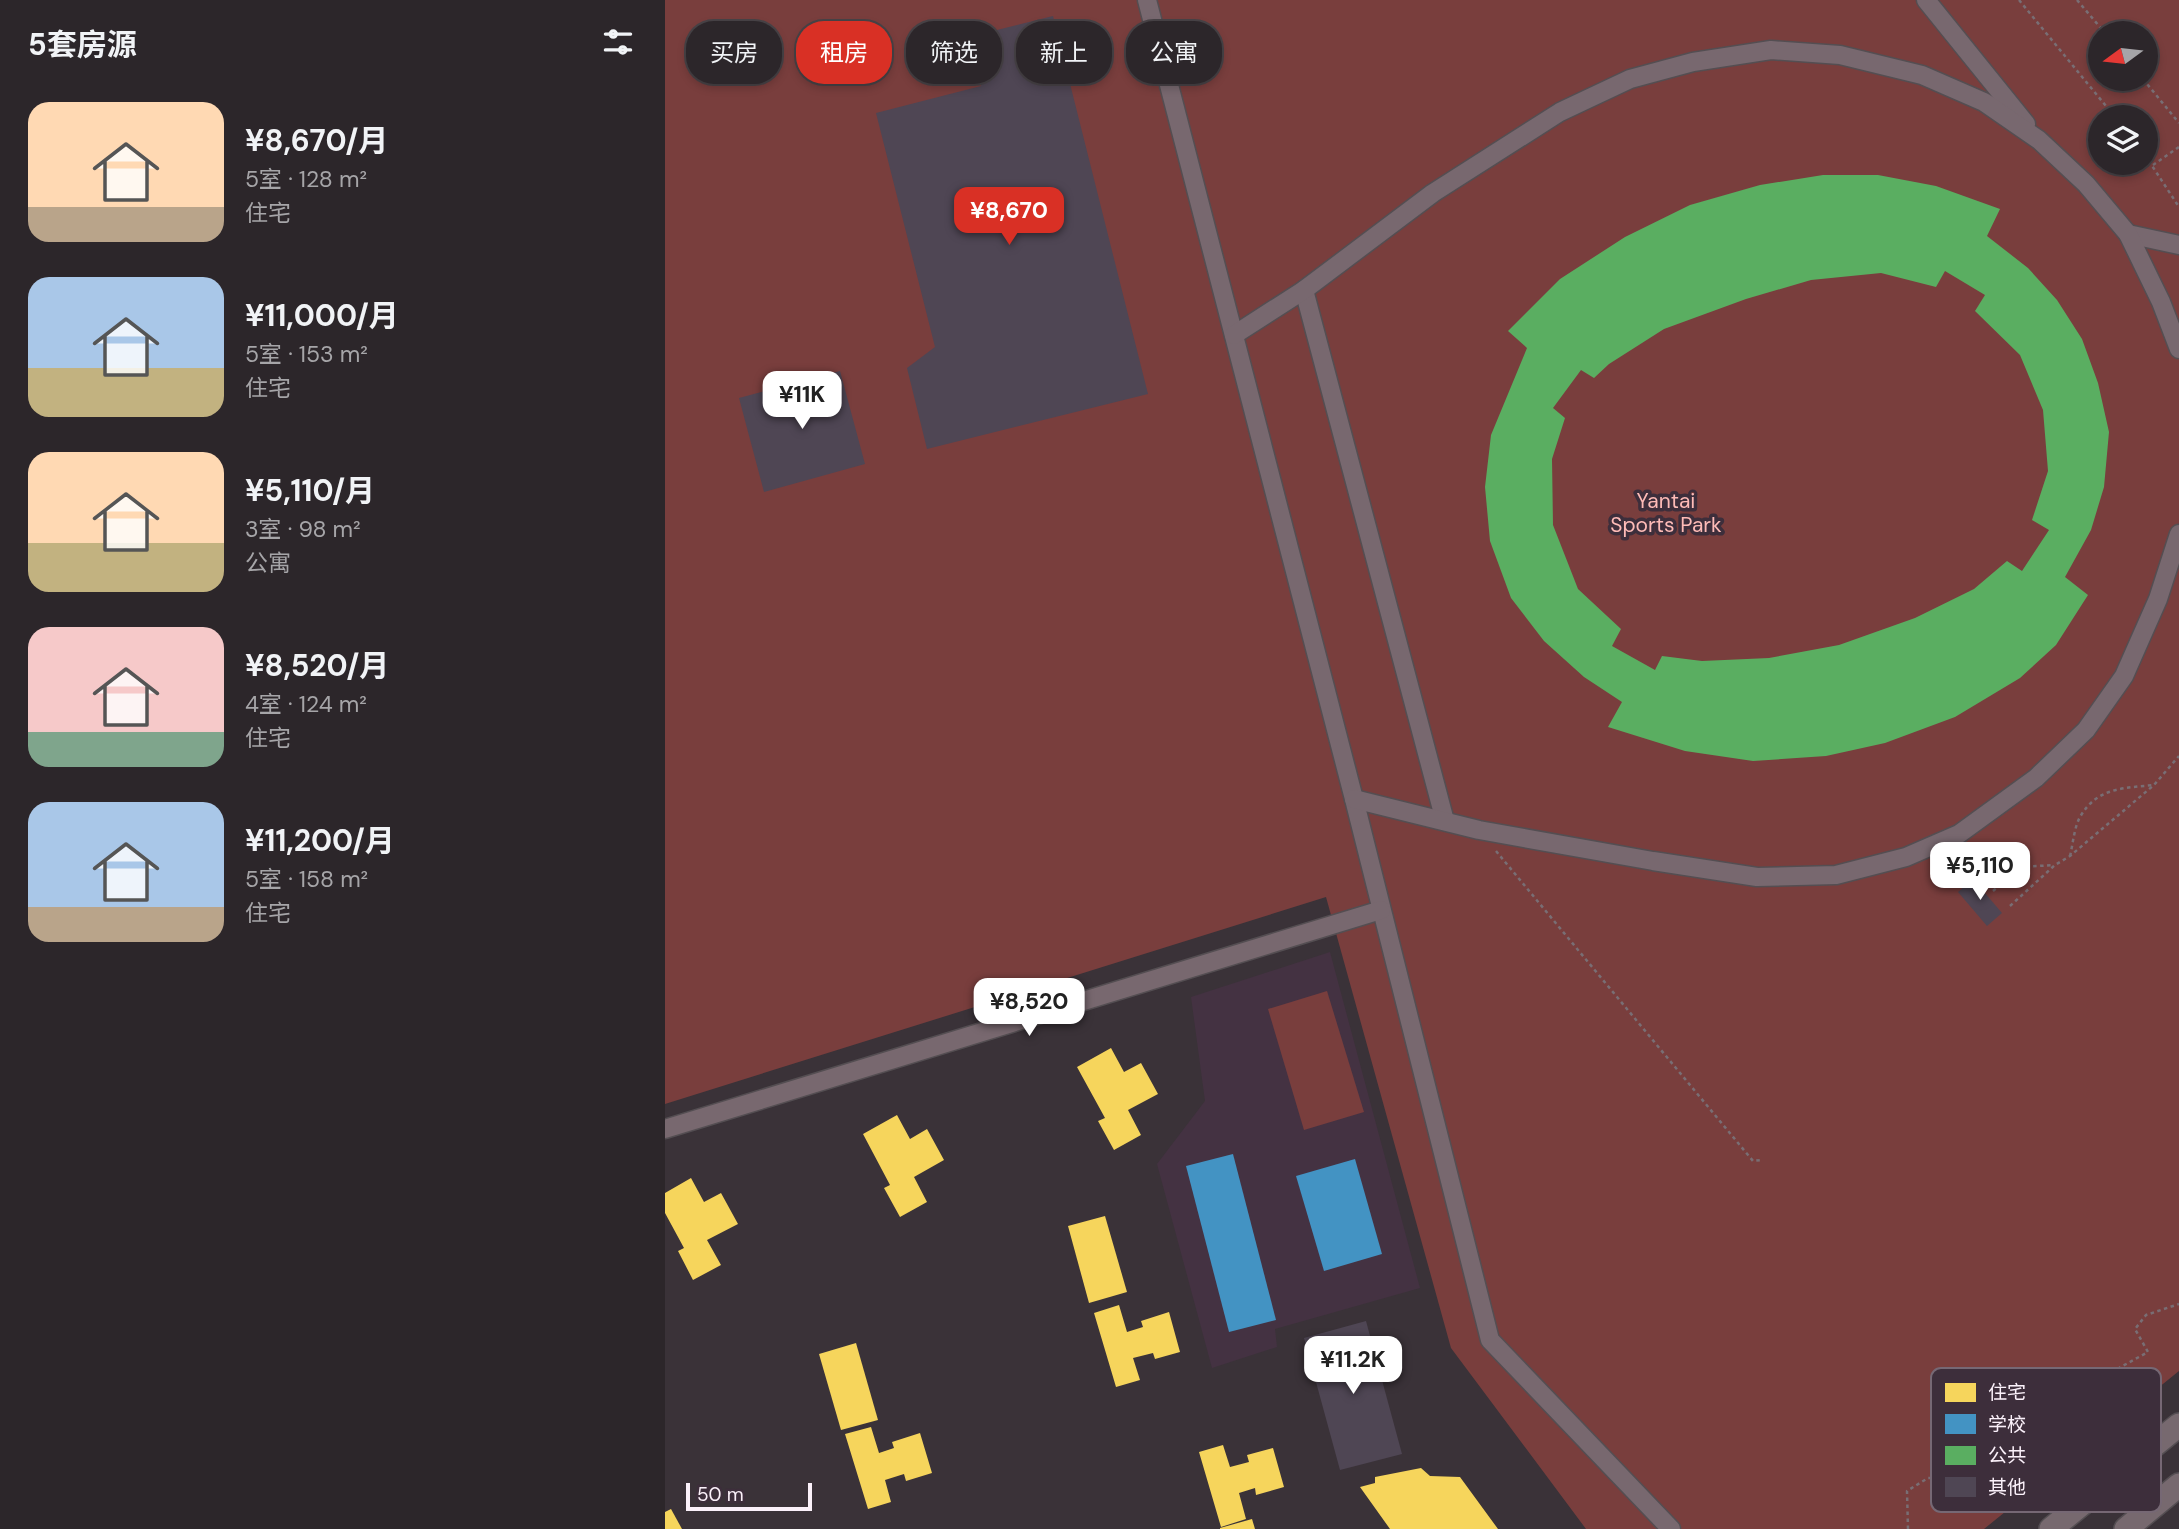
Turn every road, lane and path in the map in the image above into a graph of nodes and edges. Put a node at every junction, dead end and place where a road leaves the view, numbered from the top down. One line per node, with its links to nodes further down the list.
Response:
1 (1147, 0): 17 (street)
2 (1926, 0): 9 (street)
3 (2019, 0): 7 (path)
4 (2077, 0): 5 (path)
5 (2095, 21)
6 (2153, 91): 8 (path)
7 (2105, 105)
8 (2179, 123)
9 (2039, 140): 14 (street); 16 (street)
10 (2179, 147): 11 (path)
11 (2158, 162)
12 (2158, 174): 13 (path)
13 (2179, 206)
14 (2128, 234): 15 (street); 18 (street)
15 (2179, 245)
16 (1304, 290): 17 (street); 23 (street)
17 (1234, 335): 22 (street)
18 (2179, 349)
19 (2179, 534): 24 (street)
20 (2179, 756): 21 (path)
21 (2154, 785): 25 (path); 25 (path)
22 (1354, 799): 23 (street); 29 (street)
23 (1445, 821): 24 (street)
24 (1479, 830): 31 (path)
25 (2070, 856): 26 (path)
26 (2055, 864): 27 (path); 28 (path)
27 (1993, 891)
28 (2010, 906)
29 (1381, 910): 30 (street); 41 (street)
30 (665, 1129)
31 (1761, 1160)
32 (2179, 1304): 33 (path)
33 (2119, 1368)
34 (2179, 1425): 35 (main road)
35 (2161, 1440)
36 (1931, 1478): 42 (path)
37 (2179, 1485): 38 (main road)
38 (2161, 1500)
39 (2071, 1512): 43 (main road)
40 (2146, 1512): 44 (main road)
41 (1671, 1529)
42 (1908, 1529)
43 (2050, 1529)
44 (2126, 1529)

